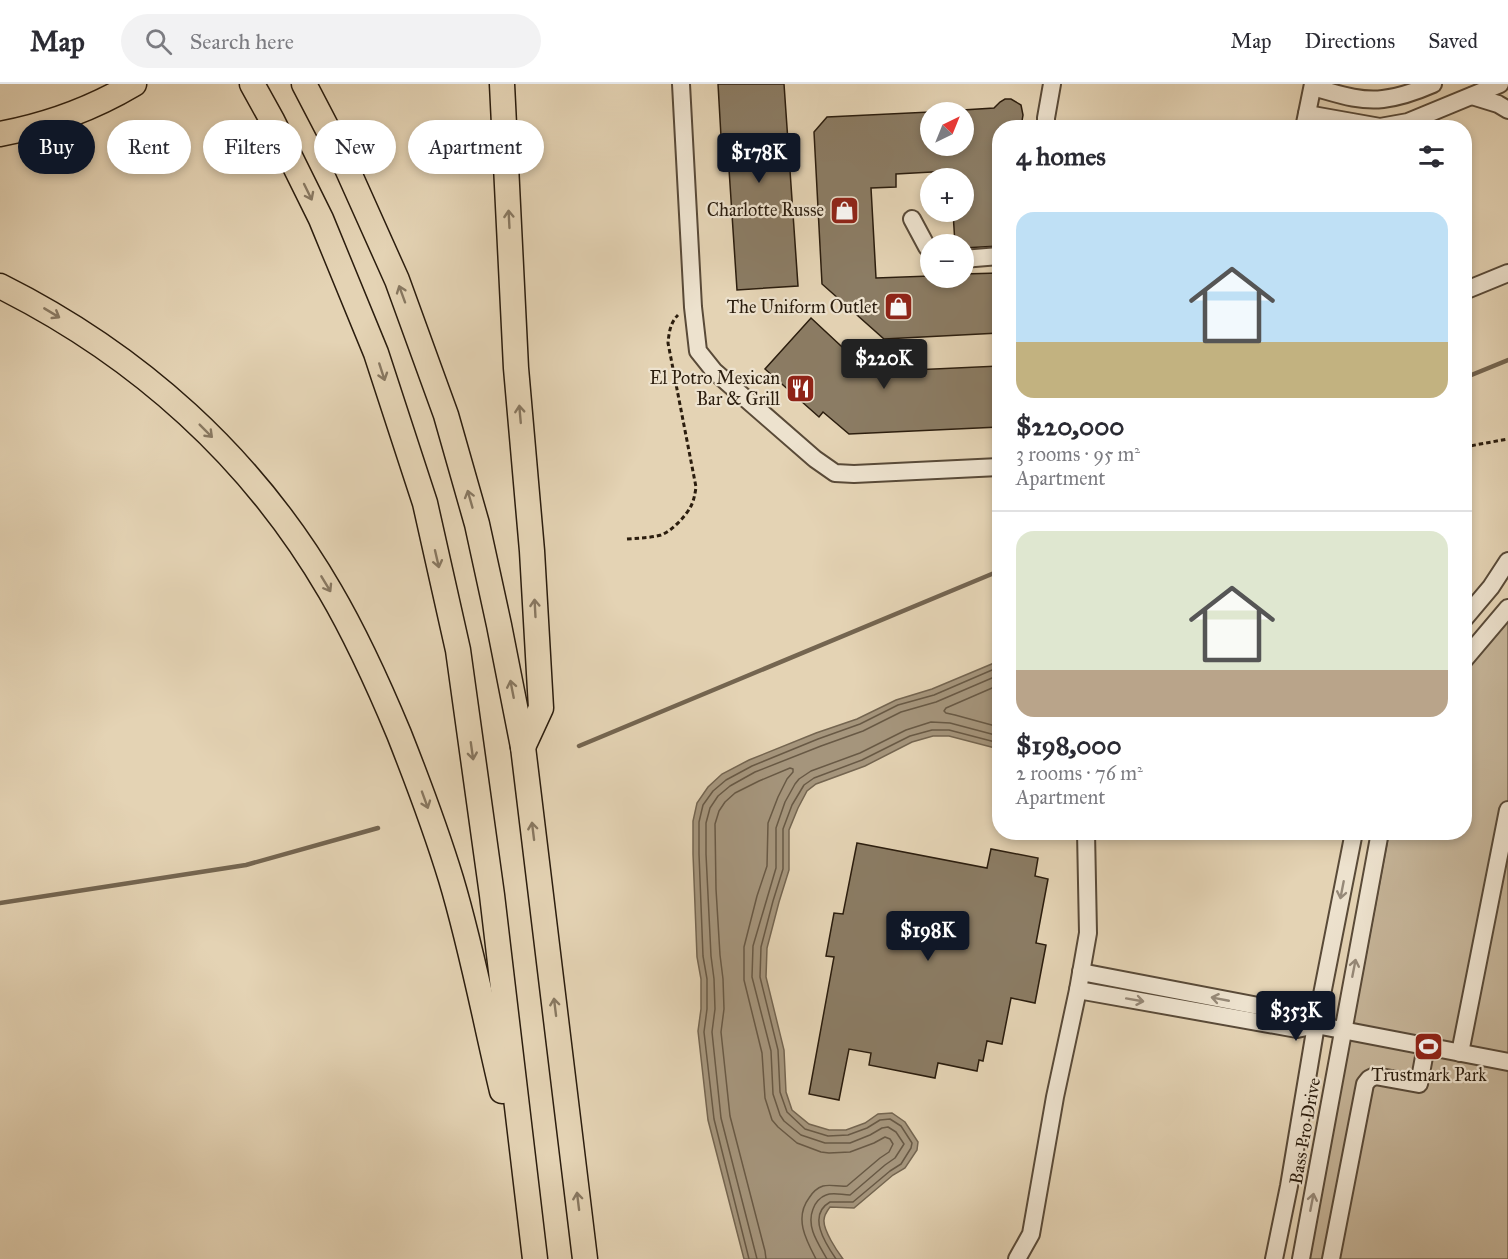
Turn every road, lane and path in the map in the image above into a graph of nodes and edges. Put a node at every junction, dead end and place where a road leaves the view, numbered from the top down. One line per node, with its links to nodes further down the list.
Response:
1 (134, 84): 15 (highway)
2 (252, 84): 46 (highway, one-way to 46)
3 (304, 84): 34 (highway, one-way to 3)
4 (502, 84): 34 (highway, one-way to 4)
5 (681, 84): 23 (street)
6 (1052, 84): 12 (street)
7 (1433, 84): 9 (street)
8 (1500, 84): 10 (street)
9 (1313, 85): 13 (street)
10 (1472, 96): 11 (street); 14 (street)
11 (1508, 110)
12 (1046, 120)
13 (1305, 120)
14 (1413, 120)
15 (0, 134)
16 (912, 219): 17 (street)
17 (920, 234)
18 (992, 257): 19 (street)
19 (974, 258)
20 (1508, 273): 22 (street)
21 (0, 286): 46 (highway, one-way to 46)
22 (1472, 288)
23 (693, 307): 26 (street); 27 (path)
24 (1508, 439): 25 (path)
25 (1472, 446)
26 (992, 467)
27 (627, 538)
28 (1508, 561): 29 (street)
29 (1491, 587): 30 (street); 32 (street)
30 (1508, 603)
31 (1508, 608): 33 (street)
32 (1472, 610)
33 (1472, 651)
34 (523, 747): 48 (highway, one-way to 34)
35 (1508, 810): 44 (street)
36 (1086, 840): 39 (street)
37 (1352, 840): 41 (street, Bass Pro Drive, one-way to 41)
38 (1374, 840): 42 (street, Bass Pro Drive, one-way to 38)
39 (1081, 972): 40 (street); 41 (street, one-way to 39)
40 (1078, 990): 41 (street, one-way to 41); 49 (street)
41 (1316, 1025): 42 (street); 50 (street, Bass Pro Drive)
42 (1343, 1030): 43 (street); 51 (street, Bass Pro Drive, one-way to 42)
43 (1426, 1046): 44 (street); 52 (street)
44 (1460, 1053): 45 (street)
45 (1508, 1062)
46 (527, 1190): 47 (highway)
47 (535, 1259)
48 (585, 1259)
49 (1017, 1259)
50 (1274, 1259)
51 (1301, 1259)
52 (1331, 1259)

